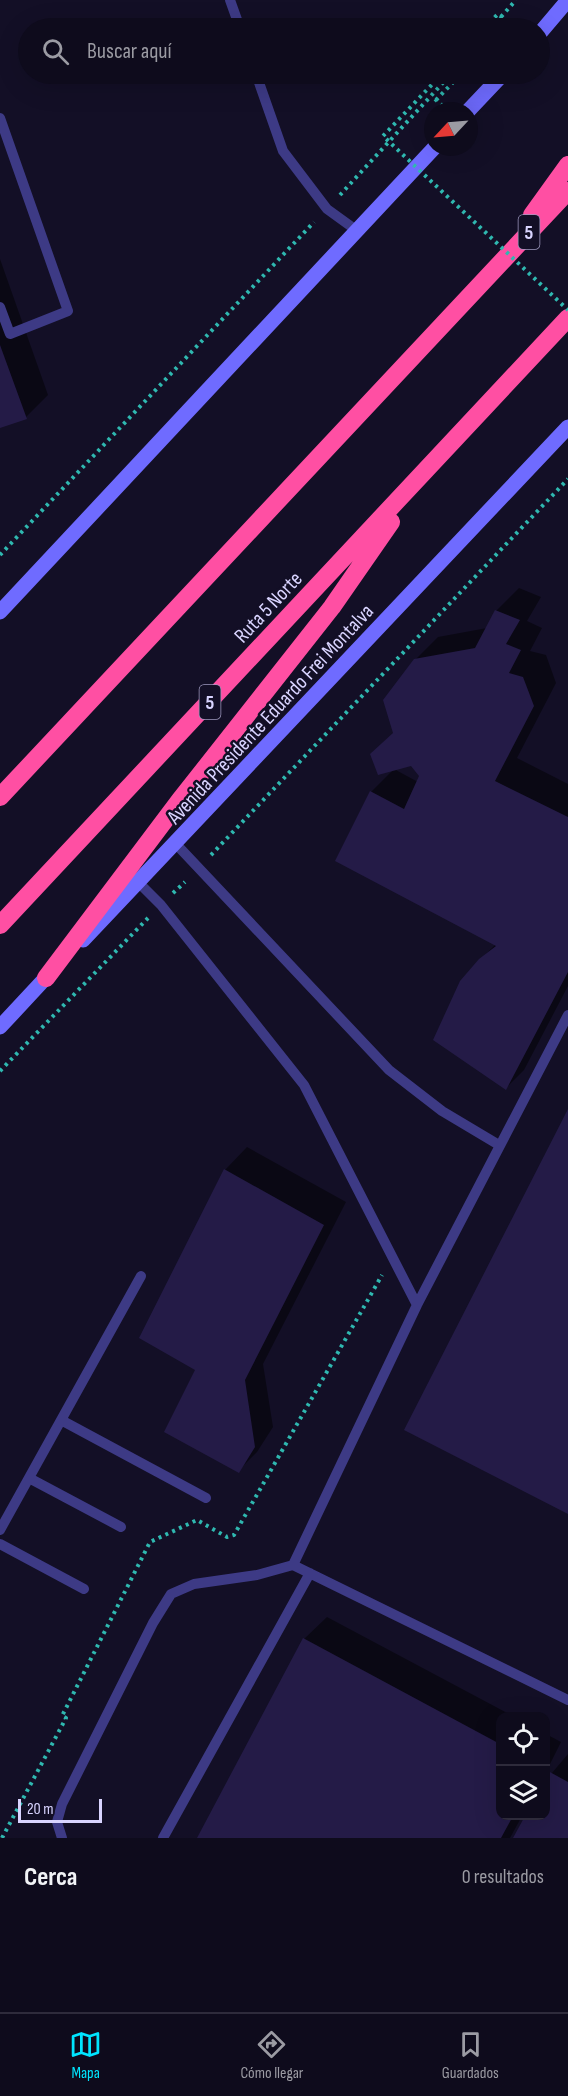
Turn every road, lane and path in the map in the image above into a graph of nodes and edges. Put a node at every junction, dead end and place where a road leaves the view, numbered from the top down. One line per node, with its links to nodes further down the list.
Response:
1 (230, 0): 4 (lane)
2 (516, 0): 5 (path)
3 (568, 0): 6 (main road)
4 (236, 18)
5 (500, 18)
6 (550, 21)
7 (259, 84): 19 (lane)
8 (433, 84): 23 (path, bridge)
9 (442, 84): 12 (path)
10 (451, 84): 13 (path)
11 (494, 84): 14 (main road)
12 (431, 96): 13 (path); 19 (path)
13 (436, 100)
14 (477, 102)
15 (0, 118): 22 (lane)
16 (426, 156): 20 (main road)
17 (568, 165): 21 (highway)
18 (568, 191): 21 (highway, 5)
19 (327, 209): 20 (lane); 28 (path)
20 (356, 230): 29 (main road)
21 (490, 273): 30 (highway, 5)
22 (0, 307)
23 (568, 310)
24 (568, 318): 26 (highway, Ruta 5 Norte / 5)
25 (568, 427): 33 (main road, Avenida Presidente Eduardo Frei Montalva)
26 (421, 478): 37 (highway, Ruta 5 Norte / 5); 38 (highway)
27 (568, 479): 34 (path)
28 (0, 555)
29 (0, 612)
30 (22, 774): 31 (highway); 32 (highway, 5)
31 (0, 791)
32 (0, 797)
33 (176, 844): 34 (lane); 35 (main road, Avenida Presidente Eduardo Frei Montalva)
34 (199, 867): 36 (path); 42 (lane)
35 (139, 883): 36 (lane); 38 (main road, Avenida Presidente Eduardo Frei Montalva)
36 (161, 905): 41 (path); 43 (lane)
37 (0, 925)
38 (46, 978): 40 (main road, Avenida Presidente Eduardo Frei Montalva)
39 (568, 1015): 42 (lane)
40 (0, 1027)
41 (0, 1071)
42 (499, 1145): 45 (lane)
43 (392, 1258): 45 (lane); 56 (path)
44 (141, 1276): 46 (lane)
45 (417, 1305): 52 (lane)
46 (61, 1420): 47 (lane); 48 (lane)
47 (29, 1478): 49 (lane); 50 (lane)
48 (206, 1498)
49 (121, 1527)
50 (0, 1530)
51 (0, 1544): 54 (lane)
52 (293, 1564): 53 (lane); 57 (lane)
53 (310, 1573): 55 (lane); 58 (lane)
54 (84, 1588)
55 (568, 1700)
56 (2, 1838)
57 (62, 1838)
58 (163, 1838)

